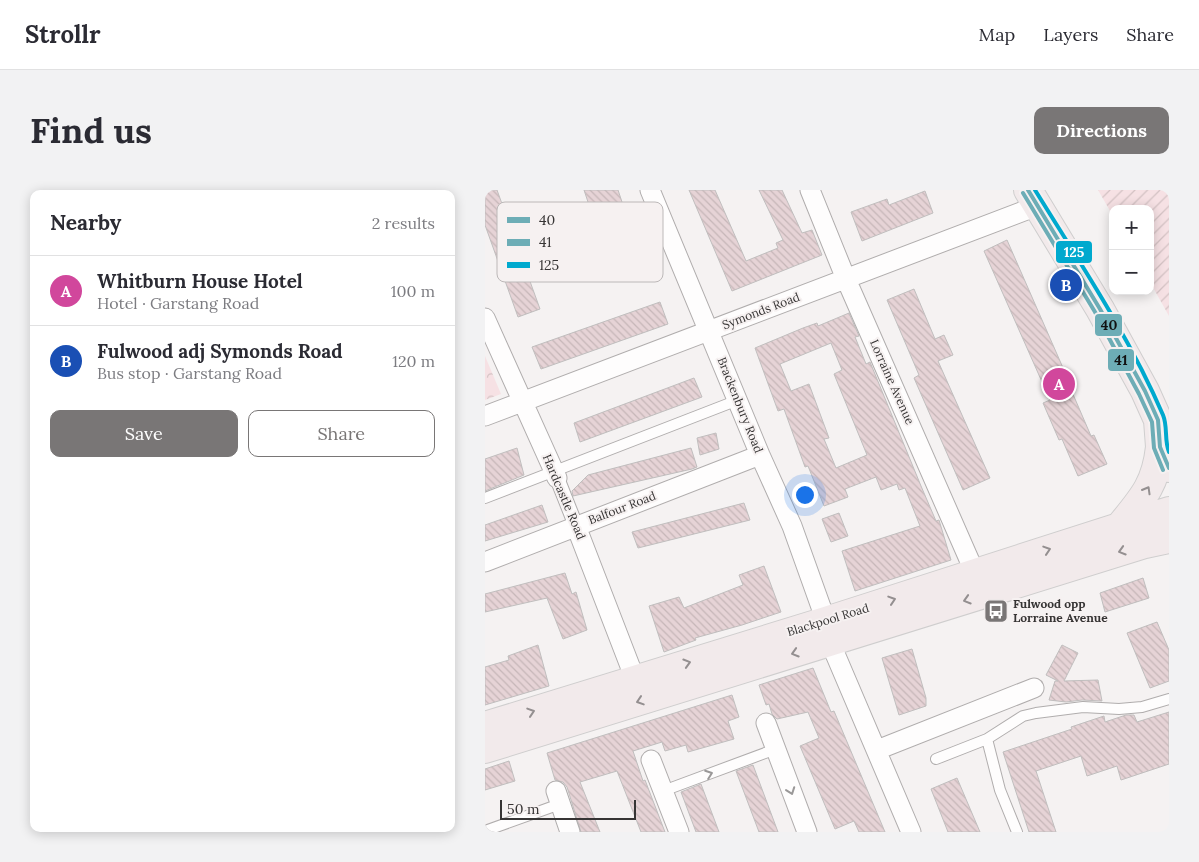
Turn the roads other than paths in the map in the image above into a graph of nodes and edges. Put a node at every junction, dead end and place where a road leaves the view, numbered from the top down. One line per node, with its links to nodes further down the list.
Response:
1 (650, 190): 4 (street, Brackenbury Road)
2 (810, 190): 6 (street, Lorraine Avenue)
3 (1032, 198): 6 (street, Symonds Road); 12 (highway)
4 (655, 202)
5 (663, 221): 8 (street, Brackenbury Road)
6 (846, 279): 8 (street, Symonds Road); 21 (street, Lorraine Avenue)
7 (485, 318): 10 (street, Hardcastle Road)
8 (710, 331): 9 (street, Brackenbury Road); 10 (street, Symonds Road)
9 (738, 400): 13 (street, Brackenbury Road); 14 (lane)
10 (522, 402): 11 (street, Symonds Road); 14 (street, Hardcastle Road)
11 (485, 416)
12 (1164, 441): 18 (highway, one-way to 12)
13 (760, 454): 17 (street, Balfour Road); 22 (street, Brackenbury Road)
14 (555, 475): 15 (lane); 17 (street, Hardcastle Road)
15 (485, 498)
16 (1169, 511): 18 (highway, Blackpool Road)
17 (576, 526): 20 (street, Balfour Road); 23 (street, Hardcastle Road)
18 (1120, 526): 21 (highway, Blackpool Road, one-way to 18)
19 (1169, 539): 22 (highway, Blackpool Road, one-way to 22)
20 (485, 562)
21 (975, 573): 22 (highway, Blackpool Road, one-way to 21)
22 (828, 632): 23 (highway, Blackpool Road, one-way to 22); 29 (highway, Blackpool Road, one-way to 29); 31 (street, Brackenbury Road)
23 (635, 679): 27 (highway, Blackpool Road, one-way to 23)
24 (1034, 688): 31 (street)
25 (1169, 699): 28 (lane)
26 (766, 723): 30 (street)
27 (485, 726)
28 (987, 738): 32 (lane); 41 (lane)
29 (485, 749)
30 (776, 749): 34 (lane, one-way to 30); 39 (street, one-way to 39)
31 (877, 750): 40 (street, Brackenbury Road)
32 (936, 759)
33 (651, 760): 34 (street)
34 (663, 791): 38 (street)
35 (558, 797): 36 (lane); 37 (street)
36 (485, 831)
37 (570, 832)
38 (679, 832)
39 (807, 832)
40 (911, 832)
41 (1017, 832)

